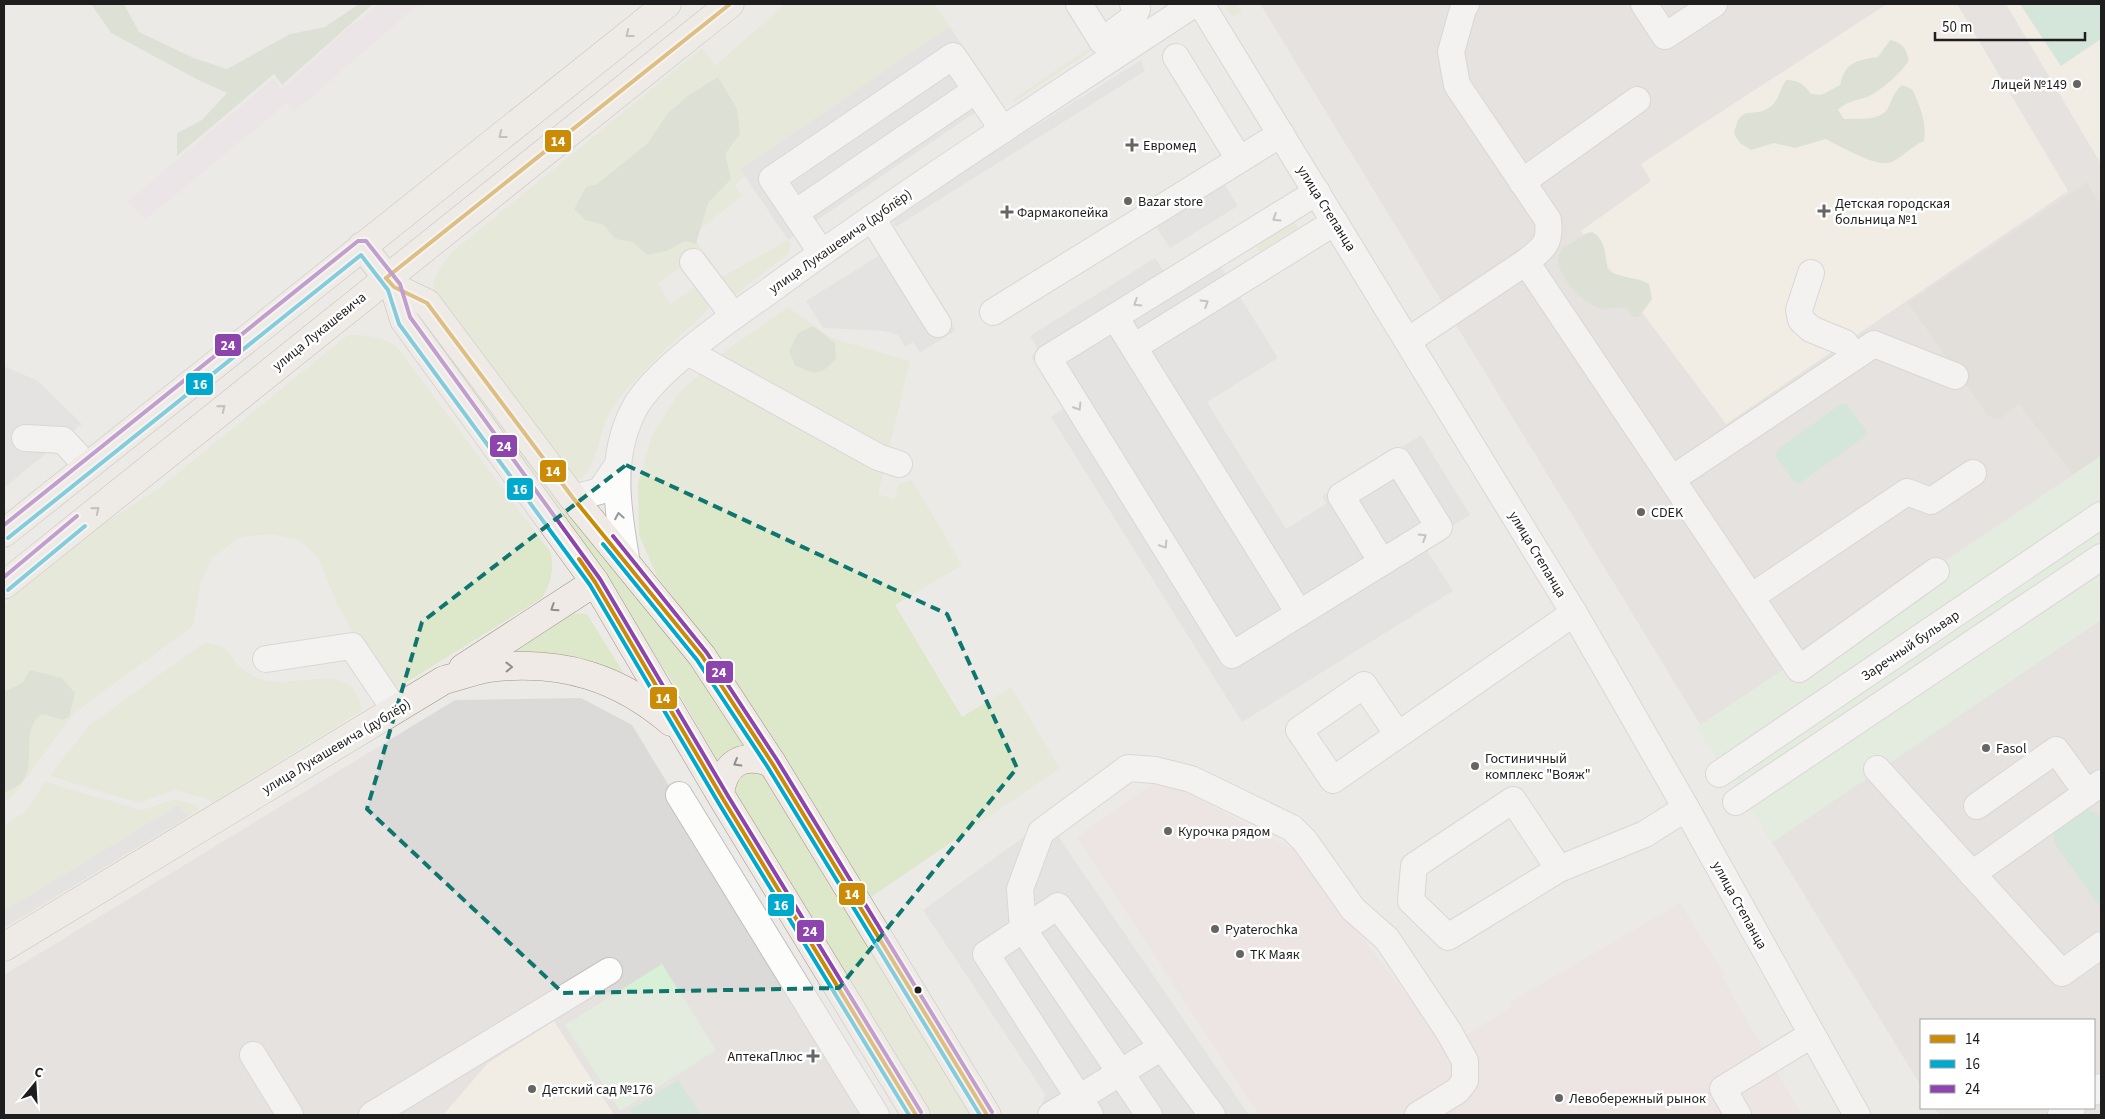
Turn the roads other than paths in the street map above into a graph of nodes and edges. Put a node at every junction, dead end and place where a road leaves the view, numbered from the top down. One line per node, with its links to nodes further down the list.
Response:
1 (667, 4): 21 (main road, one-way to 21)
2 (730, 4): 26 (main road, улица Лукашевича)
3 (1079, 4): 4 (street)
4 (1133, 4)
5 (1194, 4): 13 (street, улица Лукашевича (дублёр))
6 (1201, 4): 14 (street, улица Степанца)
7 (1466, 4): 16 (street)
8 (1644, 4): 9 (street)
9 (1714, 4)
10 (1176, 57): 15 (street)
11 (976, 90): 13 (street); 18 (street); 18 (street)
12 (1637, 100): 16 (street)
13 (1003, 130): 19 (street, улица Лукашевича (дублёр))
14 (1281, 134): 15 (street); 17 (street, улица Степанца)
15 (1240, 159): 27 (street)
16 (1522, 182): 24 (street)
17 (1317, 192): 20 (street, улица Степанца); 29 (street, one-way to 29)
18 (795, 213): 22 (street)
19 (872, 218): 22 (street, улица Лукашевича (дублёр)); 30 (street)
20 (1336, 222): 31 (street, улица Степанца); 32 (street, one-way to 20)
21 (362, 246): 26 (main road); 38 (main road)
22 (822, 252): 28 (street, улица Лукашевича (дублёр))
23 (693, 262): 28 (street)
24 (1526, 262): 31 (street); 41 (street)
25 (1811, 273): 34 (street)
26 (390, 282): 42 (main road); 49 (main road); 50 (main road, улица Лукашевича, one-way to 26)
27 (993, 312)
28 (734, 316): 33 (street, улица Лукашевича (дублёр))
29 (1115, 317): 32 (street); 52 (street, one-way to 52)
30 (938, 324)
31 (1409, 340): 53 (street, улица Степанца)
32 (1134, 347): 52 (street)
33 (688, 352): 37 (street); 39 (street, улица Лукашевича (дублёр))
34 (1854, 357): 35 (street); 41 (street)
35 (1955, 376)
36 (25, 438): 38 (street)
37 (899, 464)
38 (87, 466): 44 (main road)
39 (617, 466): 42 (street); 47 (street, улица Лукашевича (дублёр), one-way to 39)
40 (1972, 473): 51 (street)
41 (1672, 479): 51 (street)
42 (574, 498): 47 (main road)
43 (2101, 515): 61 (street, Заречный бульвар)
44 (4, 533)
45 (2101, 557): 65 (street)
46 (1382, 562): 46 (street, one-way to 46); 52 (street)
47 (627, 564): 59 (main road)
48 (1936, 571): 51 (street)
49 (595, 582): 55 (main road, one-way to 55); 57 (main road)
50 (4, 585)
51 (1751, 597)
52 (1299, 613)
53 (1574, 613): 58 (street); 67 (street, улица Степанца)
54 (266, 659): 56 (street)
55 (444, 680): 56 (main road, улица Лукашевича (дублёр)); 57 (main road, улица Лукашевича (дублёр), one-way to 57)
56 (395, 710): 72 (main road, улица Лукашевича (дублёр))
57 (685, 734): 63 (main road)
58 (1398, 735)
59 (772, 763): 63 (main road, one-way to 63); 83 (main road)
60 (1877, 769): 69 (street)
61 (1719, 774)
62 (2094, 788): 66 (street); 69 (street)
63 (720, 793): 82 (main road)
64 (679, 795): 81 (street)
65 (1736, 802)
66 (1977, 806)
67 (1686, 808): 68 (street); 74 (street, улица Степанца)
68 (1559, 869): 68 (street)
69 (1972, 874): 71 (street)
70 (1023, 929): 75 (street); 77 (street); 78 (street); 87 (street)
71 (2101, 946)
72 (4, 947)
73 (609, 971): 80 (street)
74 (1811, 1035): 88 (street); 89 (street, улица Степанца)
75 (1162, 1047): 77 (street); 86 (street)
76 (253, 1054): 79 (street)
77 (1120, 1073): 78 (street); 85 (street)
78 (1085, 1107): 84 (street)
79 (290, 1115)
80 (372, 1115)
81 (876, 1115)
82 (916, 1115)
83 (987, 1115)
84 (1052, 1115)
85 (1149, 1115)
86 (1212, 1115)
87 (1418, 1115)
88 (1738, 1115)
89 (1857, 1115)

